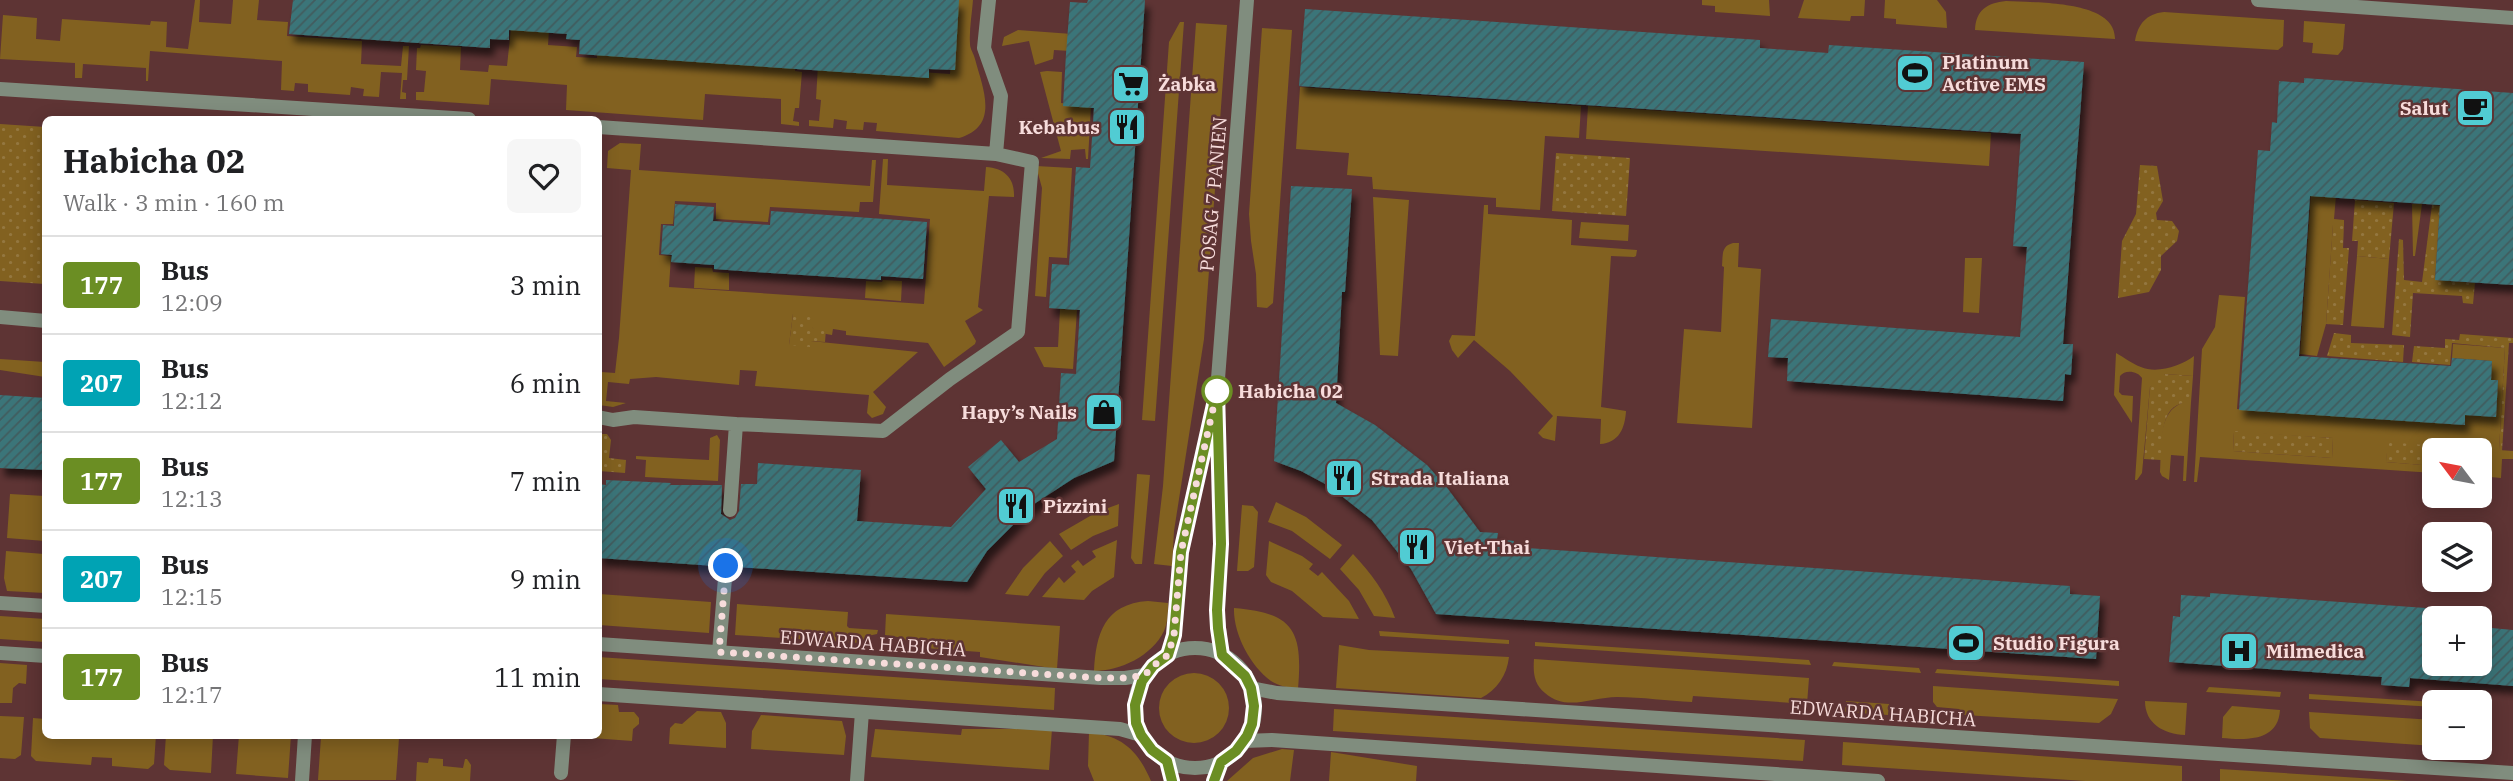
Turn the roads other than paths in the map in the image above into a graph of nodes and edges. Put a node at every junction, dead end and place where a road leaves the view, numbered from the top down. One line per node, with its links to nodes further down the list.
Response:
1 (989, 0): 8 (street)
2 (1247, 0): 11 (street, POSAG 7 PANIEN)
3 (2258, 0): 4 (street)
4 (2513, 18)
5 (0, 89): 6 (street)
6 (422, 116)
7 (602, 127): 8 (street)
8 (996, 154): 13 (street)
9 (0, 317): 10 (street)
10 (42, 321)
11 (1217, 391): 21 (street, POSAG 7 PANIEN); 22 (street, POSAG 7 PANIEN)
12 (602, 418): 13 (street)
13 (736, 424): 14 (street)
14 (730, 510)
15 (726, 566): 19 (street)
16 (0, 603): 17 (street)
17 (42, 606)
18 (602, 644): 19 (street, EDWARDA HABICHA)
19 (719, 652): 24 (street, EDWARDA HABICHA)
20 (0, 653): 23 (street)
21 (1168, 655): 22 (street); 24 (street)
22 (1222, 655): 25 (street)
23 (42, 656)
24 (1145, 675): 28 (street)
25 (1251, 688): 31 (street); 35 (street, EDWARDA HABICHA)
26 (602, 694): 27 (street)
27 (862, 712): 28 (street); 37 (street)
28 (1141, 735): 32 (street)
29 (305, 739): 36 (street)
30 (564, 739): 34 (street)
31 (1244, 741): 33 (street); 40 (street)
32 (1167, 761): 33 (street); 38 (street)
33 (1221, 762): 39 (street)
34 (561, 773)
35 (2513, 774)
36 (302, 781)
37 (857, 781)
38 (1172, 781)
39 (1214, 781)
40 (1878, 781)

